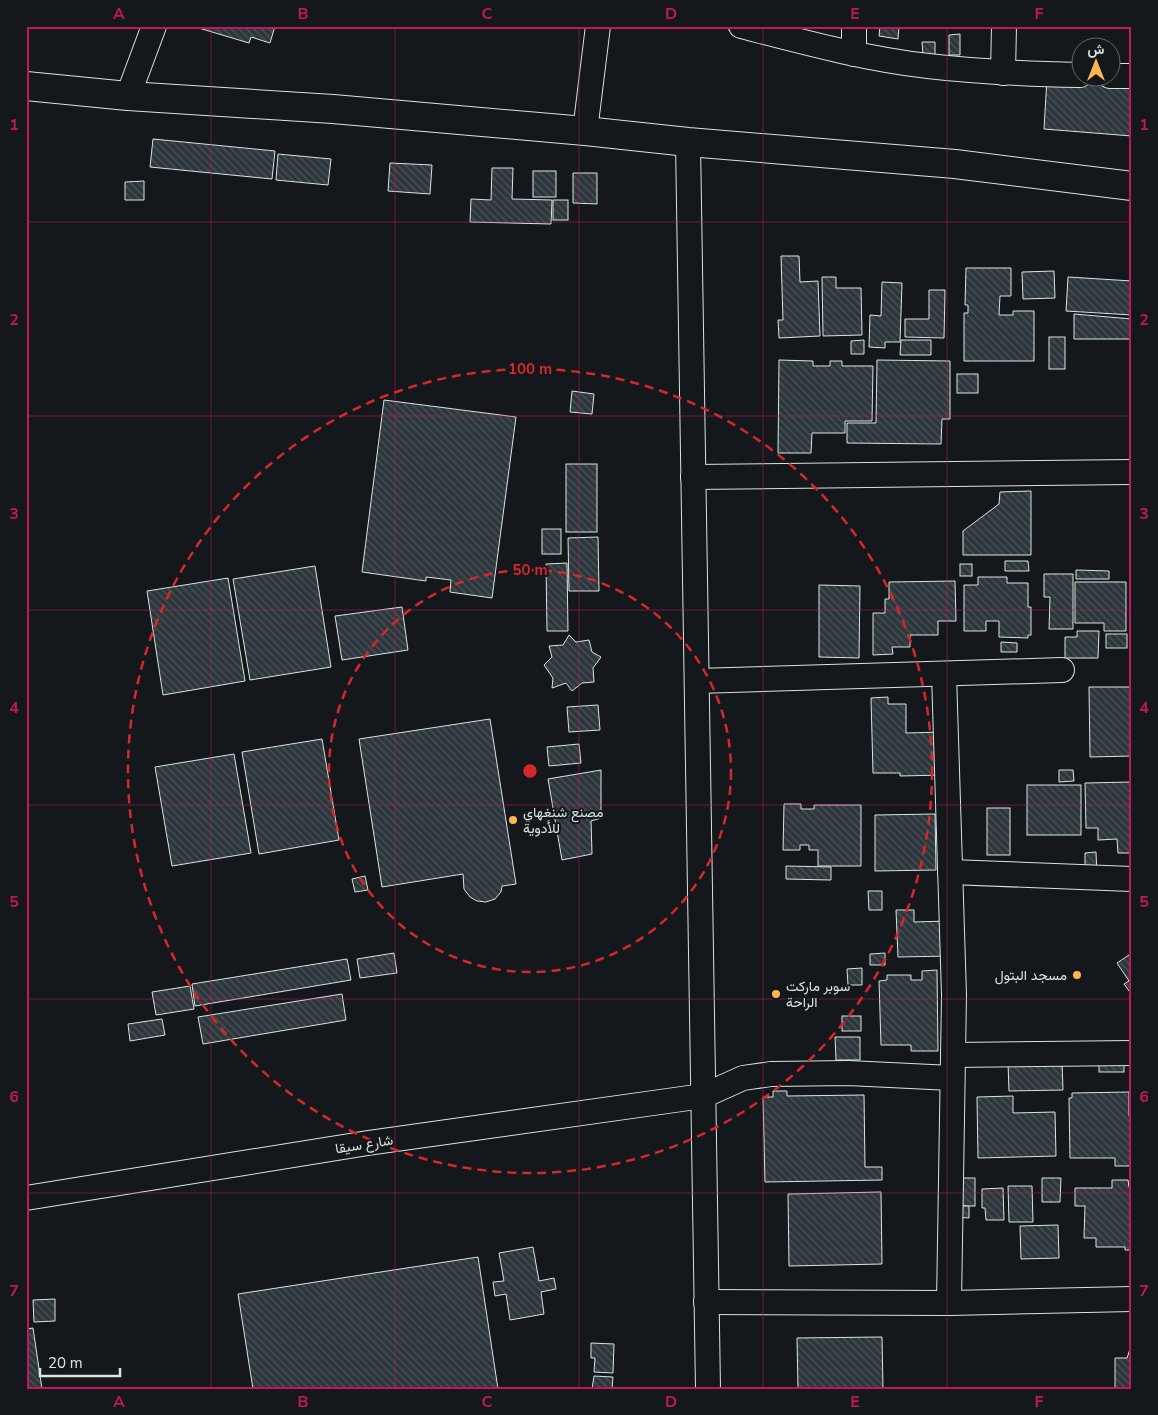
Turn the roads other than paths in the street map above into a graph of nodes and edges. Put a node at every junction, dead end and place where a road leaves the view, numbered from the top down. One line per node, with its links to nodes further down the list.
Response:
1 (154, 26): 10 (street)
2 (598, 26): 11 (street)
3 (742, 26): 6 (street)
4 (854, 26): 6 (street)
5 (1004, 26): 7 (street)
6 (854, 54): 7 (street)
7 (1004, 73): 8 (street)
8 (1070, 75)
9 (26, 86): 10 (street)
10 (128, 96): 11 (street)
11 (585, 131): 12 (street)
12 (688, 142): 13 (street); 15 (street)
13 (1132, 186)
14 (1132, 472): 15 (street)
15 (694, 477): 18 (street)
16 (1062, 670): 17 (street)
17 (944, 674): 18 (street); 19 (street)
18 (697, 681): 23 (street)
19 (950, 872): 20 (street); 22 (street)
20 (1132, 879)
21 (1132, 1053): 22 (street, شارع سيقا)
22 (952, 1066): 23 (street, شارع سيقا); 27 (street)
23 (703, 1096): 24 (street, شارع سيقا); 26 (street)
24 (26, 1198)
25 (1132, 1299): 27 (street)
26 (706, 1302): 27 (street); 28 (street)
27 (949, 1303)
28 (708, 1389)

